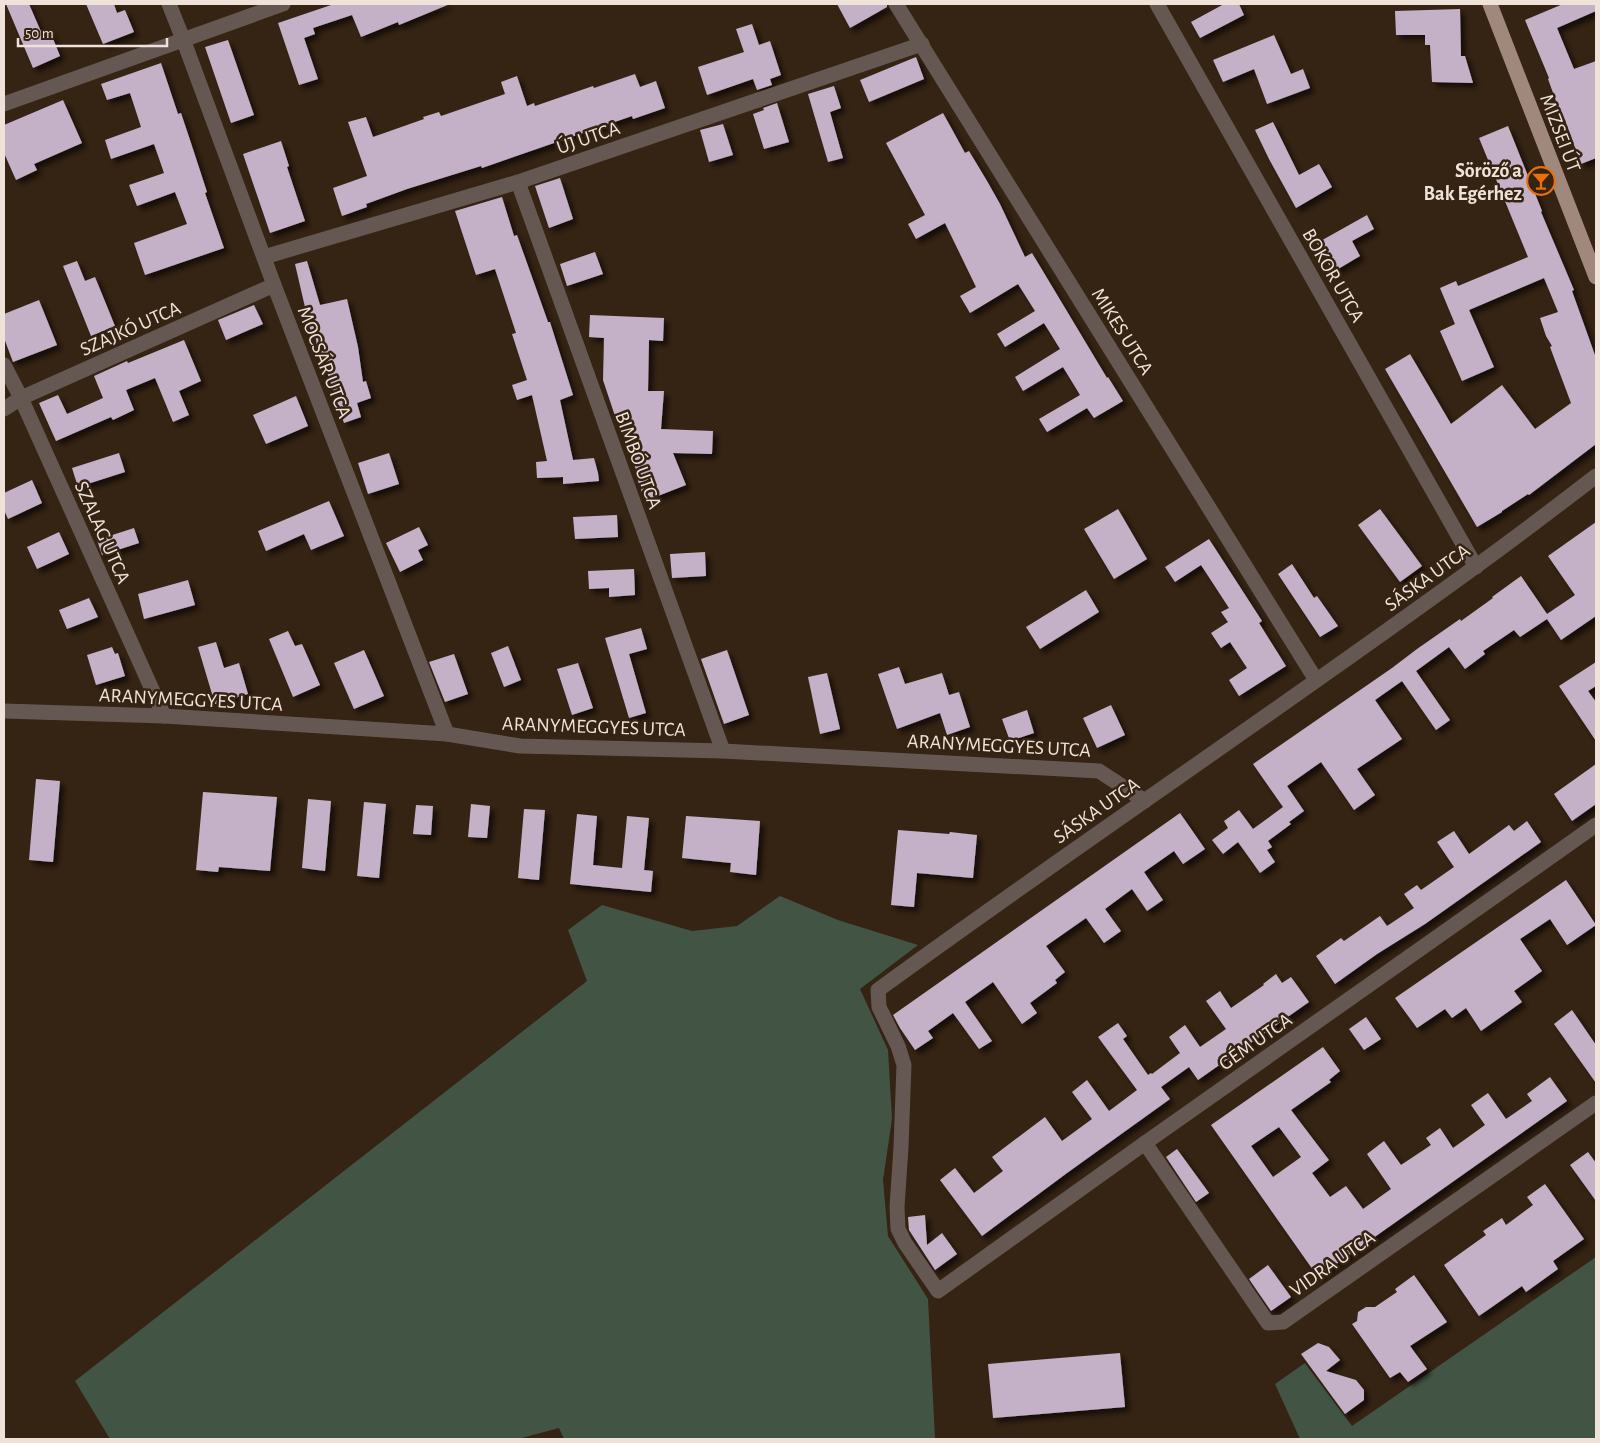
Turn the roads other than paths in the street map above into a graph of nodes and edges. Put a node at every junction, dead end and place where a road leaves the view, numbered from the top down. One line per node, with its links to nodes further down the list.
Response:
1 (169, 4): 6 (street, MOCSÁR UTCA)
2 (284, 4): 6 (street)
3 (896, 4): 7 (street, MIKES UTCA)
4 (1156, 4): 17 (street, BOKOR UTCA)
5 (1490, 4): 11 (main road, MIZSEI ÚT)
6 (183, 39): 8 (street); 10 (street, MOCSÁR UTCA)
7 (922, 44): 9 (street, ÚJ UTCA); 18 (street, MIKES UTCA)
8 (4, 104)
9 (518, 182): 10 (street, ÚJ UTCA); 22 (street, BIMBÓ UTCA)
10 (264, 257): 12 (street, MOCSÁR UTCA)
11 (1596, 277)
12 (274, 285): 14 (street, SZAJKÓ UTCA); 21 (street, MOCSÁR UTCA)
13 (4, 365): 14 (street, SZALAG UTCA)
14 (21, 398): 15 (street, SZAJKÓ UTCA); 20 (street, SZALAG UTCA)
15 (4, 409)
16 (1596, 476): 17 (street, SÁSKA UTCA)
17 (1476, 567): 18 (street, SÁSKA UTCA)
18 (1316, 680): 23 (street, SÁSKA UTCA)
19 (4, 711): 20 (street, ARANYMEGGYES UTCA)
20 (164, 716): 21 (street, ARANYMEGGYES UTCA)
21 (447, 734): 22 (street, ARANYMEGGYES UTCA)
22 (722, 751): 23 (street, ARANYMEGGYES UTCA)
23 (1145, 801): 27 (street, SÁSKA UTCA)
24 (1596, 825): 26 (street, GÉM UTCA)
25 (1596, 1104): 26 (street, VIDRA UTCA)
26 (1145, 1143): 27 (street, GÉM UTCA)
27 (938, 1291)

